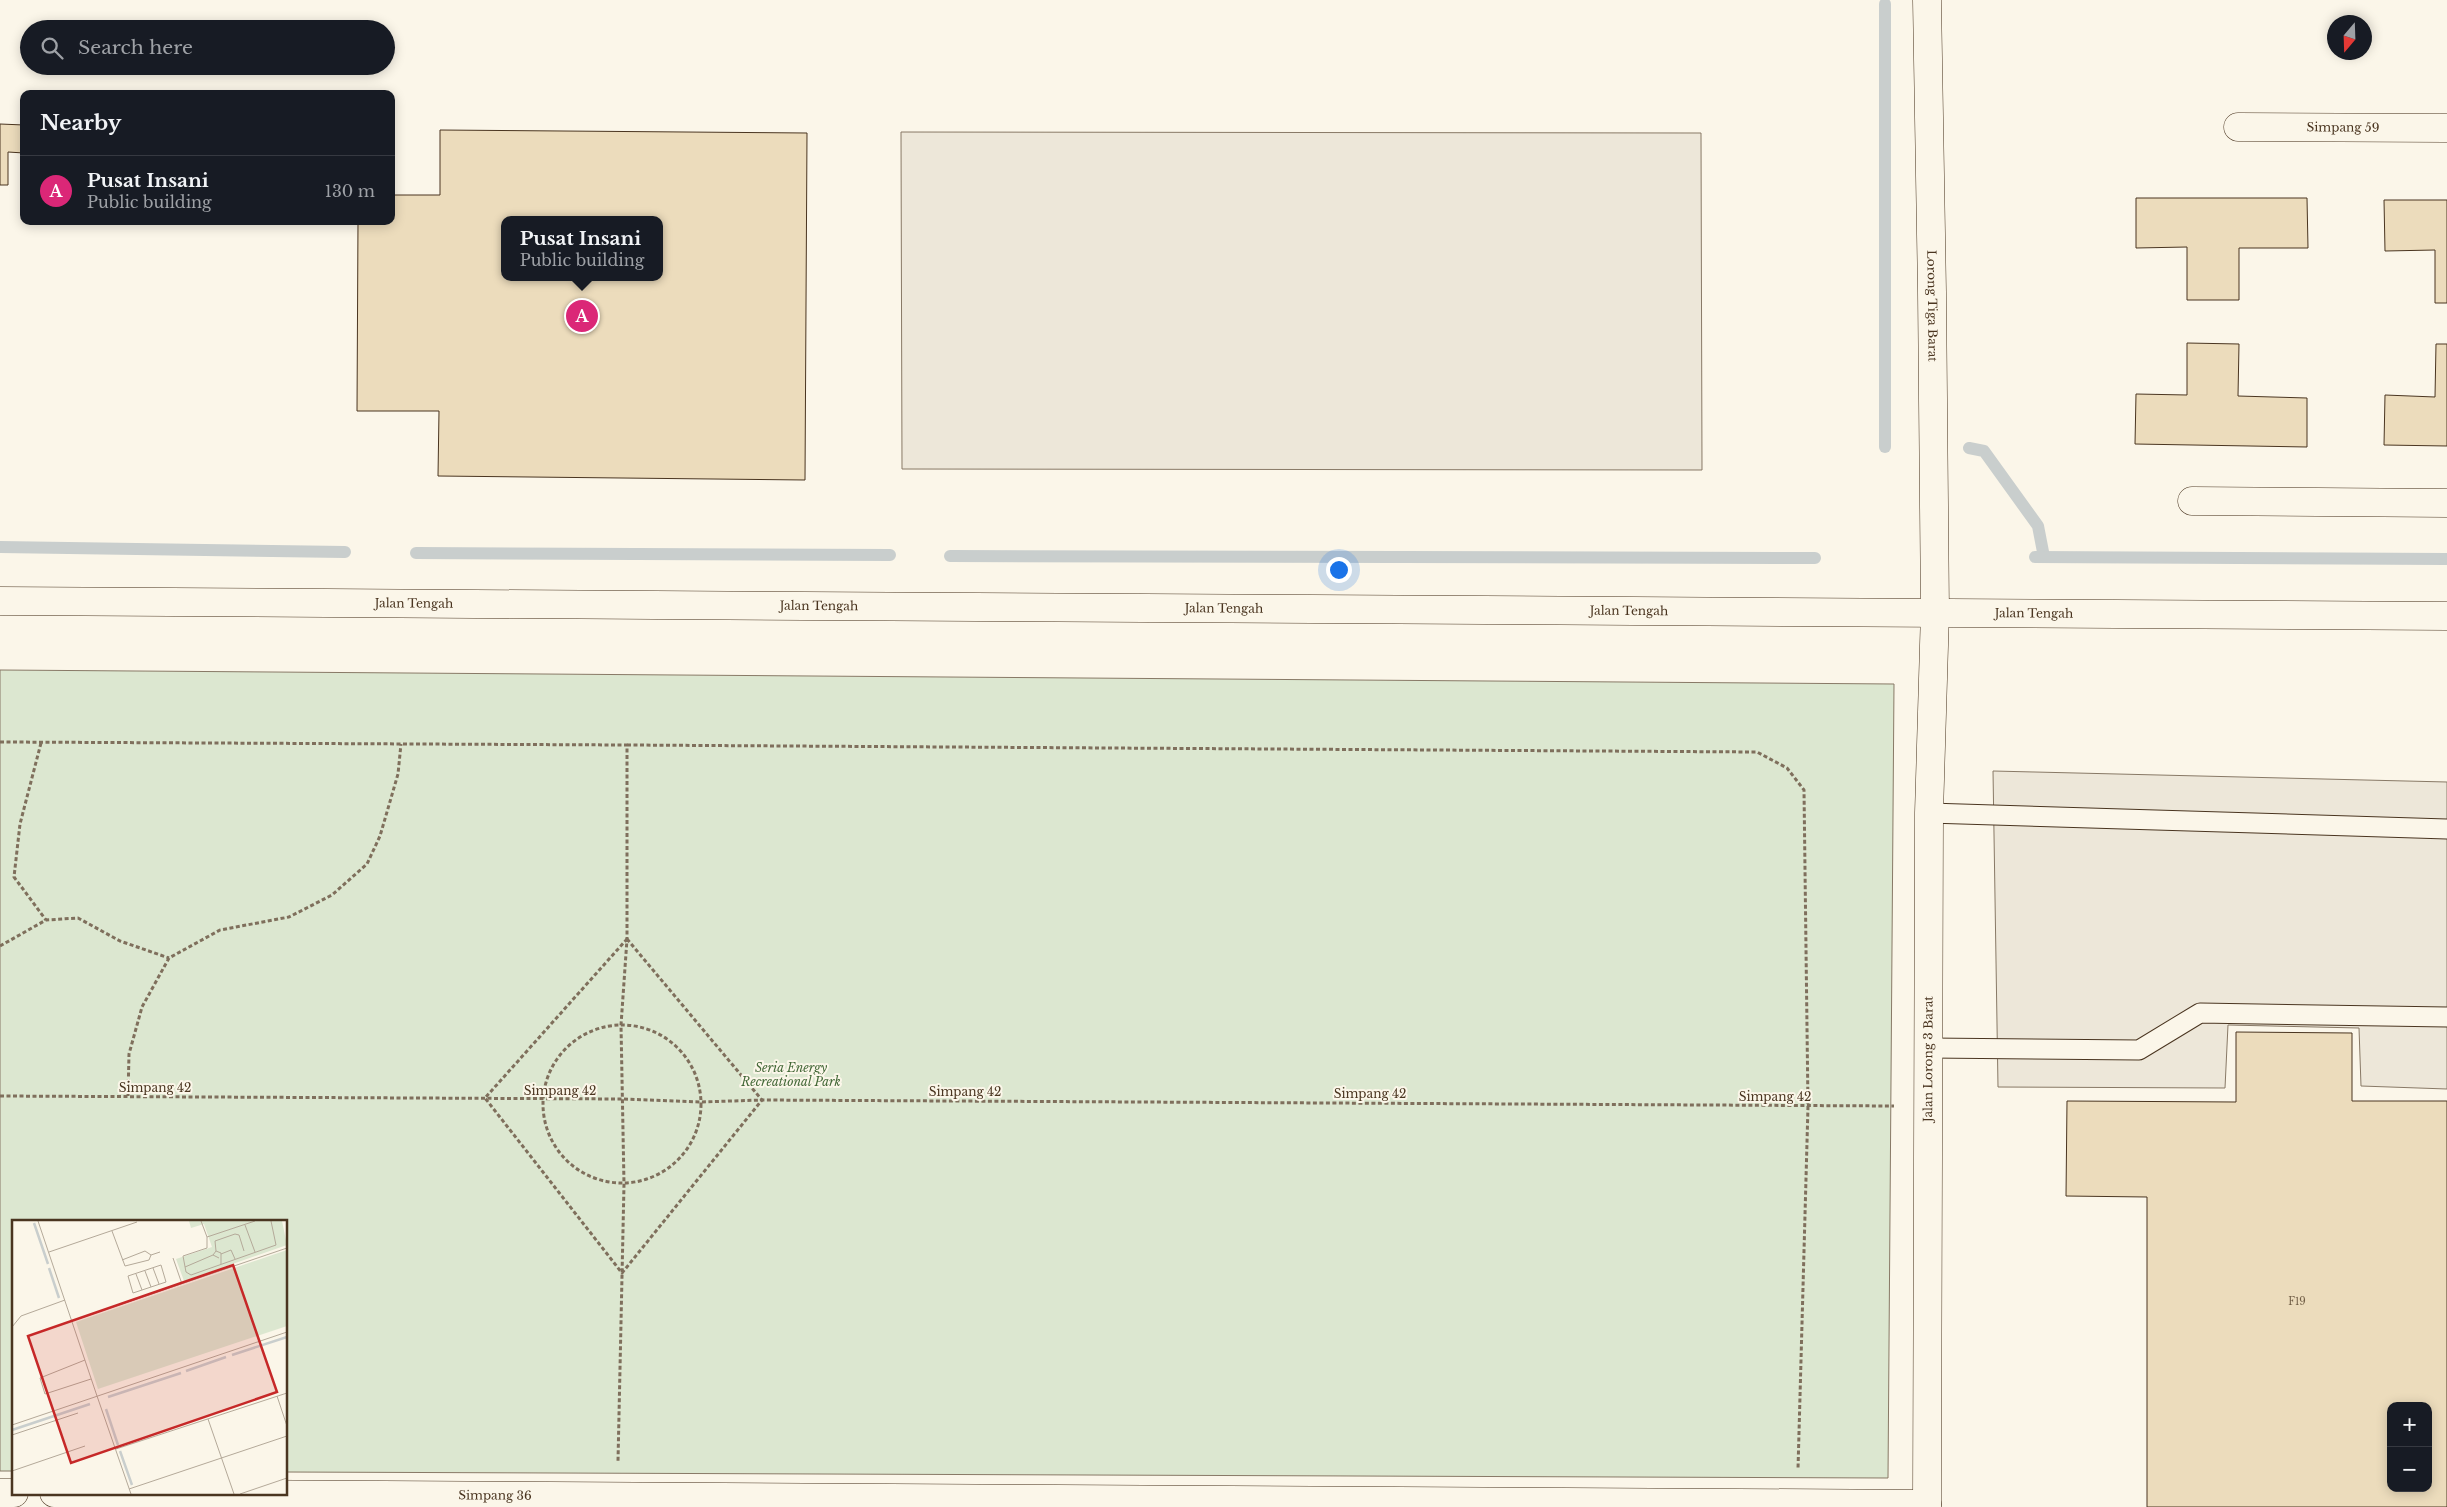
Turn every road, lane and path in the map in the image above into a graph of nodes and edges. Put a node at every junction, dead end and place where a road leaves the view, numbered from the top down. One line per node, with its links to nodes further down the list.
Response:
1 (1927, 0): 7 (street, Lorong Tiga Barat)
2 (2238, 127): 3 (street, Simpang 59)
3 (2447, 128)
4 (2192, 501): 5 (street)
5 (2447, 503)
6 (0, 601): 7 (street, Jalan Tengah)
7 (1935, 612): 8 (street, Jalan Tengah); 13 (street, Jalan Lorong 3 Barat)
8 (2447, 616)
9 (0, 742): 10 (path)
10 (41, 743): 11 (path); 15 (path)
11 (401, 744): 12 (path); 18 (path)
12 (627, 745): 16 (path); 29 (path)
13 (1929, 813): 14 (lane); 21 (street, Jalan Lorong 3 Barat)
14 (2447, 829)
15 (46, 920): 17 (path); 18 (path)
16 (627, 940): 20 (path); 24 (path); 27 (path)
17 (0, 946)
18 (169, 958): 23 (path)
19 (2447, 1017): 21 (lane)
20 (621, 1025): 25 (path); 26 (path); 28 (path)
21 (1929, 1048): 30 (street, Jalan Lorong 3 Barat)
22 (0, 1096): 23 (path, Simpang 42)
23 (128, 1096): 24 (path, Simpang 42)
24 (486, 1098): 26 (path, Simpang 42); 32 (path)
25 (622, 1099): 26 (path, Simpang 42); 28 (path, Simpang 42); 31 (path)
26 (544, 1100): 31 (path)
27 (762, 1100): 28 (path, Simpang 42); 29 (path, Simpang 42); 32 (path)
28 (701, 1102): 31 (path)
29 (1808, 1106): 30 (path, Simpang 42); 35 (path)
30 (1929, 1106): 36 (street, Jalan Lorong 3 Barat)
31 (624, 1184): 32 (path)
32 (622, 1274): 34 (path)
33 (117, 1494): 34 (street, Simpang 36)
34 (617, 1502): 35 (street, Simpang 36)
35 (1797, 1502): 36 (street, Simpang 36)
36 (1927, 1505)

